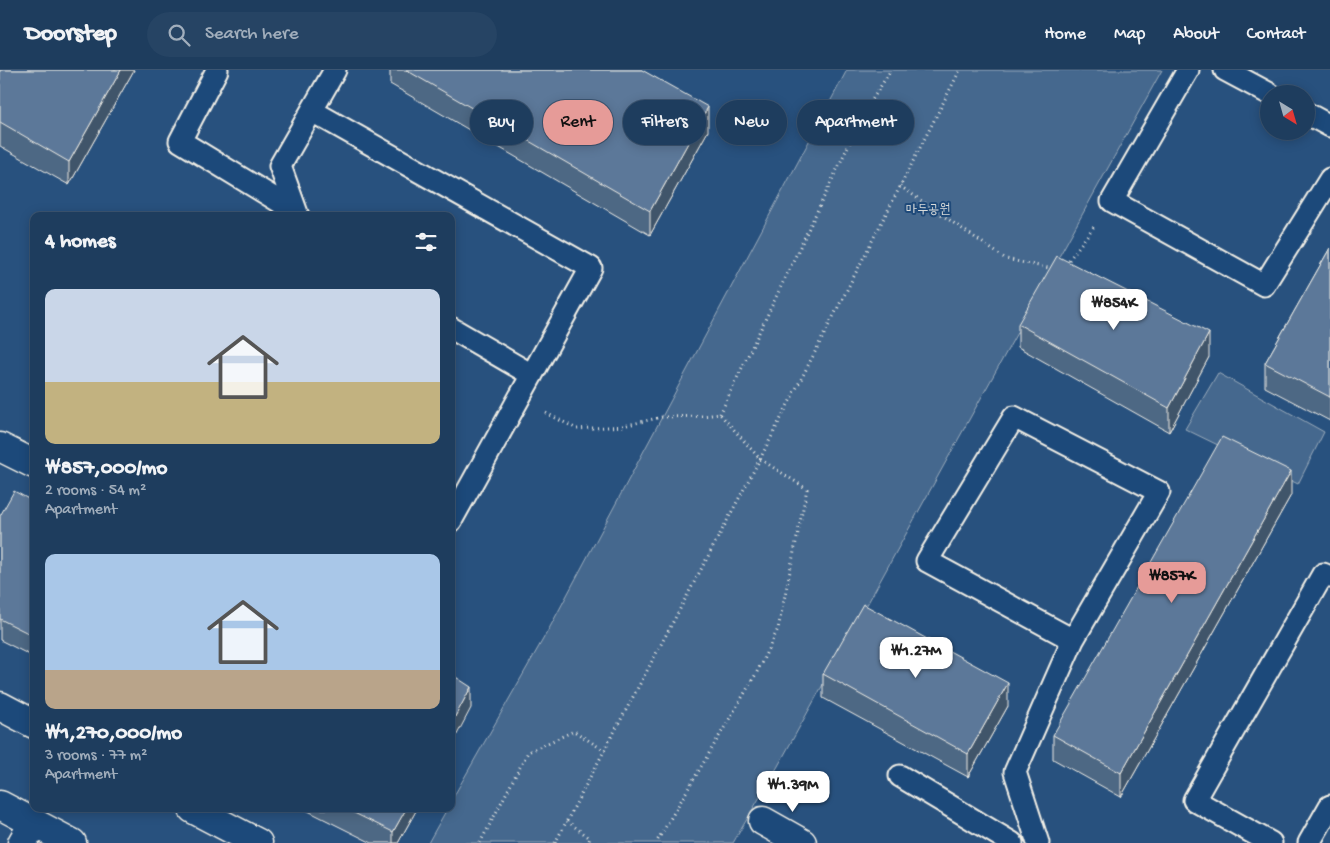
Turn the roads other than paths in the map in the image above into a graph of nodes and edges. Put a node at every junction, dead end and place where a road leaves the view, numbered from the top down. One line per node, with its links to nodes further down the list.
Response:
1 (217, 70): 10 (lane)
2 (335, 70): 6 (lane)
3 (1188, 70): 9 (lane)
4 (1225, 70): 5 (lane)
5 (1260, 89)
6 (312, 111): 11 (lane); 13 (lane)
7 (1315, 118): 8 (lane)
8 (1330, 126)
9 (1330, 179)
10 (294, 212)
11 (296, 212)
12 (455, 330): 13 (lane)
13 (532, 375): 16 (lane)
14 (0, 446): 15 (main road)
15 (30, 462)
16 (455, 514)
17 (1330, 577): 27 (lane)
18 (1073, 640): 18 (lane); 32 (lane)
19 (0, 706): 20 (main road)
20 (30, 722)
21 (900, 776): 31 (lane)
22 (0, 805): 26 (main road)
23 (1330, 806): 34 (lane)
24 (199, 812): 29 (main road)
25 (763, 821): 30 (main road)
26 (28, 833): 28 (main road)
27 (1249, 838): 33 (lane)
28 (72, 843)
29 (258, 843)
30 (802, 843)
31 (1012, 843)
32 (1038, 843)
33 (1271, 843)
34 (1309, 843)

